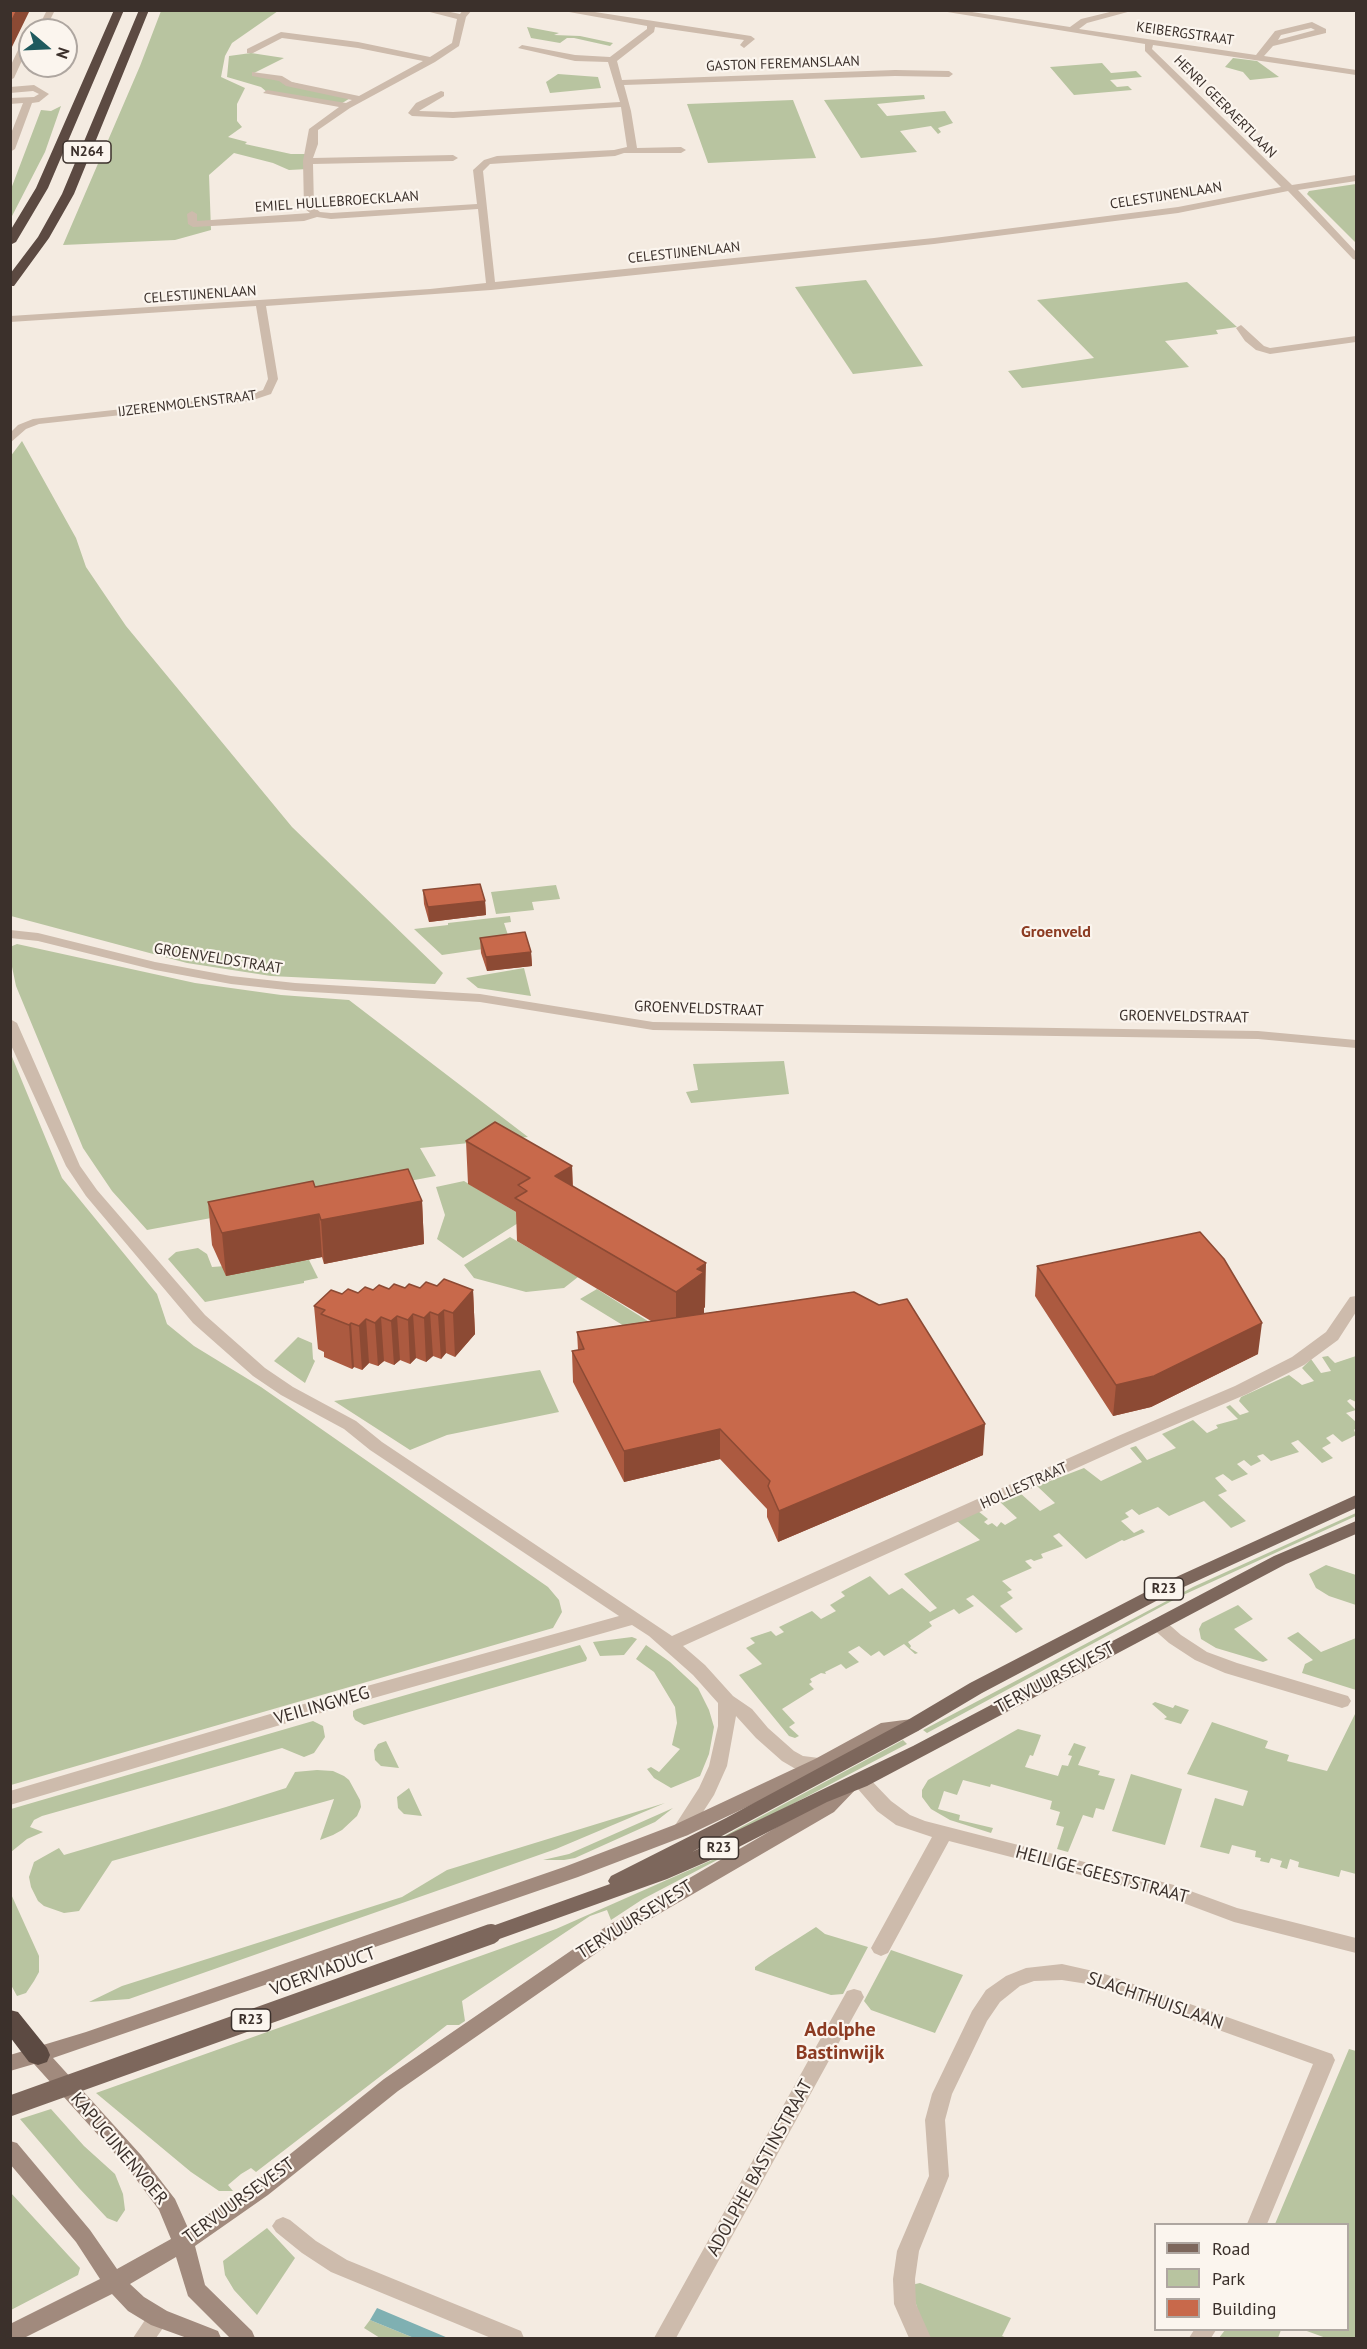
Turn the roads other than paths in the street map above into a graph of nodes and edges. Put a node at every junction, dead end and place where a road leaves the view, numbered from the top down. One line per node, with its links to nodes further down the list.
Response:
1 (119, 10): 45 (highway, N264)
2 (144, 10): 47 (highway, N264)
3 (426, 10): 7 (street)
4 (562, 10): 8 (street)
5 (939, 10): 9 (street, KEIBERGSTRAAT)
6 (1131, 10): 9 (street)
7 (465, 14): 16 (street)
8 (651, 26): 10 (street); 17 (street)
9 (1071, 31): 11 (street, KEIBERGSTRAAT)
10 (751, 42)
11 (1149, 42): 15 (street, KEIBERGSTRAAT); 41 (street, HENRI GEERAERTLAAN)
12 (1270, 44): 12 (street); 15 (street)
13 (522, 48): 17 (street)
14 (250, 51): 16 (street)
15 (1258, 58): 19 (street, KEIBERGSTRAAT)
16 (432, 60): 28 (street)
17 (612, 60): 23 (street)
18 (18, 68): 24 (street)
19 (1356, 73)
20 (255, 74): 28 (street)
21 (949, 75): 23 (street, GASTON FEREMANSLAAN)
22 (18, 78): 25 (street)
23 (618, 83): 32 (street)
24 (12, 85): 25 (street)
25 (28, 88): 30 (street)
26 (267, 93): 33 (street)
27 (441, 94): 34 (street)
28 (360, 99): 33 (street)
29 (10, 101): 30 (street)
30 (28, 102): 35 (street)
31 (464, 104): 34 (street)
32 (624, 104): 34 (street); 37 (street)
33 (347, 106): 39 (street)
34 (500, 112)
35 (10, 149)
36 (681, 150): 37 (street)
37 (627, 151): 42 (street)
38 (453, 158): 39 (street)
39 (308, 162): 43 (street)
40 (1356, 178): 41 (street, CELESTIJNENLAAN)
41 (1289, 188): 46 (street); 48 (street, CELESTIJNENLAAN)
42 (483, 206): 43 (street, EMIEL HULLEBROECKLAAN); 48 (street)
43 (317, 214): 44 (street, EMIEL HULLEBROECKLAAN)
44 (180, 225)
45 (10, 242)
46 (1356, 257)
47 (10, 283)
48 (491, 287): 49 (street, CELESTIJNENLAAN)
49 (261, 304): 50 (street, CELESTIJNENLAAN); 53 (street, IJZERENMOLENSTRAAT)
50 (10, 319)
51 (1241, 328): 52 (street)
52 (1356, 339)
53 (10, 440)
54 (10, 934): 56 (street, GROENVELDSTRAAT)
55 (10, 1023): 60 (street)
56 (1356, 1044)
57 (1356, 1301): 62 (street, HOLLESTRAAT)
58 (1356, 1501): 65 (main road, TERVUURSEVEST / R23)
59 (1356, 1527): 61 (main road, TERVUURSEVEST / R23)
60 (634, 1618): 62 (street); 68 (street, VEILINGWEG)
61 (1158, 1624): 64 (street); 67 (main road, TERVUURSEVEST / R23)
62 (671, 1644): 63 (street)
63 (727, 1701): 66 (street); 70 (street)
64 (1342, 1701)
65 (912, 1726): 66 (main road, TERVUURSEVEST / R23); 69 (main road, TERVUURSEVEST / R23)
66 (821, 1764): 70 (main road, TERVUURSEVEST / R23)
67 (856, 1782): 71 (street, HEILIGE-GEESTSTRAAT); 72 (main road, VOERVIADUCT / R23); 83 (main road, TERVUURSEVEST / R23)
68 (10, 1798)
69 (775, 1800): 72 (main road, VOERVIADUCT / R23)
70 (681, 1830): 77 (main road, TERVUURSEVEST / R23)
71 (944, 1833): 73 (street, HEILIGE-GEESTSTRAAT); 74 (street)
72 (581, 1900): 79 (main road, VOERVIADUCT / R23, bridge)
73 (1356, 1946)
74 (881, 1948)
75 (854, 1997): 91 (street, ADOLPHE BASTINSTRAAT)
76 (10, 2019): 77 (highway)
77 (38, 2055): 78 (main road, TERVUURSEVEST / R23); 83 (main road, KAPUCIJNENVOER)
78 (10, 2063)
79 (10, 2106)
80 (10, 2149): 84 (main road)
81 (1257, 2223): 92 (street, SLACHTHUISLAAN)
82 (283, 2226): 90 (street)
83 (183, 2243): 84 (main road, TERVUURSEVEST / R23); 89 (main road, KAPUCIJNENVOER)
84 (114, 2282): 85 (main road); 86 (main road, TERVUURSEVEST / R23)
85 (159, 2318): 87 (street); 88 (main road)
86 (10, 2335)
87 (144, 2338)
88 (210, 2338)
89 (244, 2338)
90 (513, 2338)
91 (666, 2338)
92 (920, 2338)

